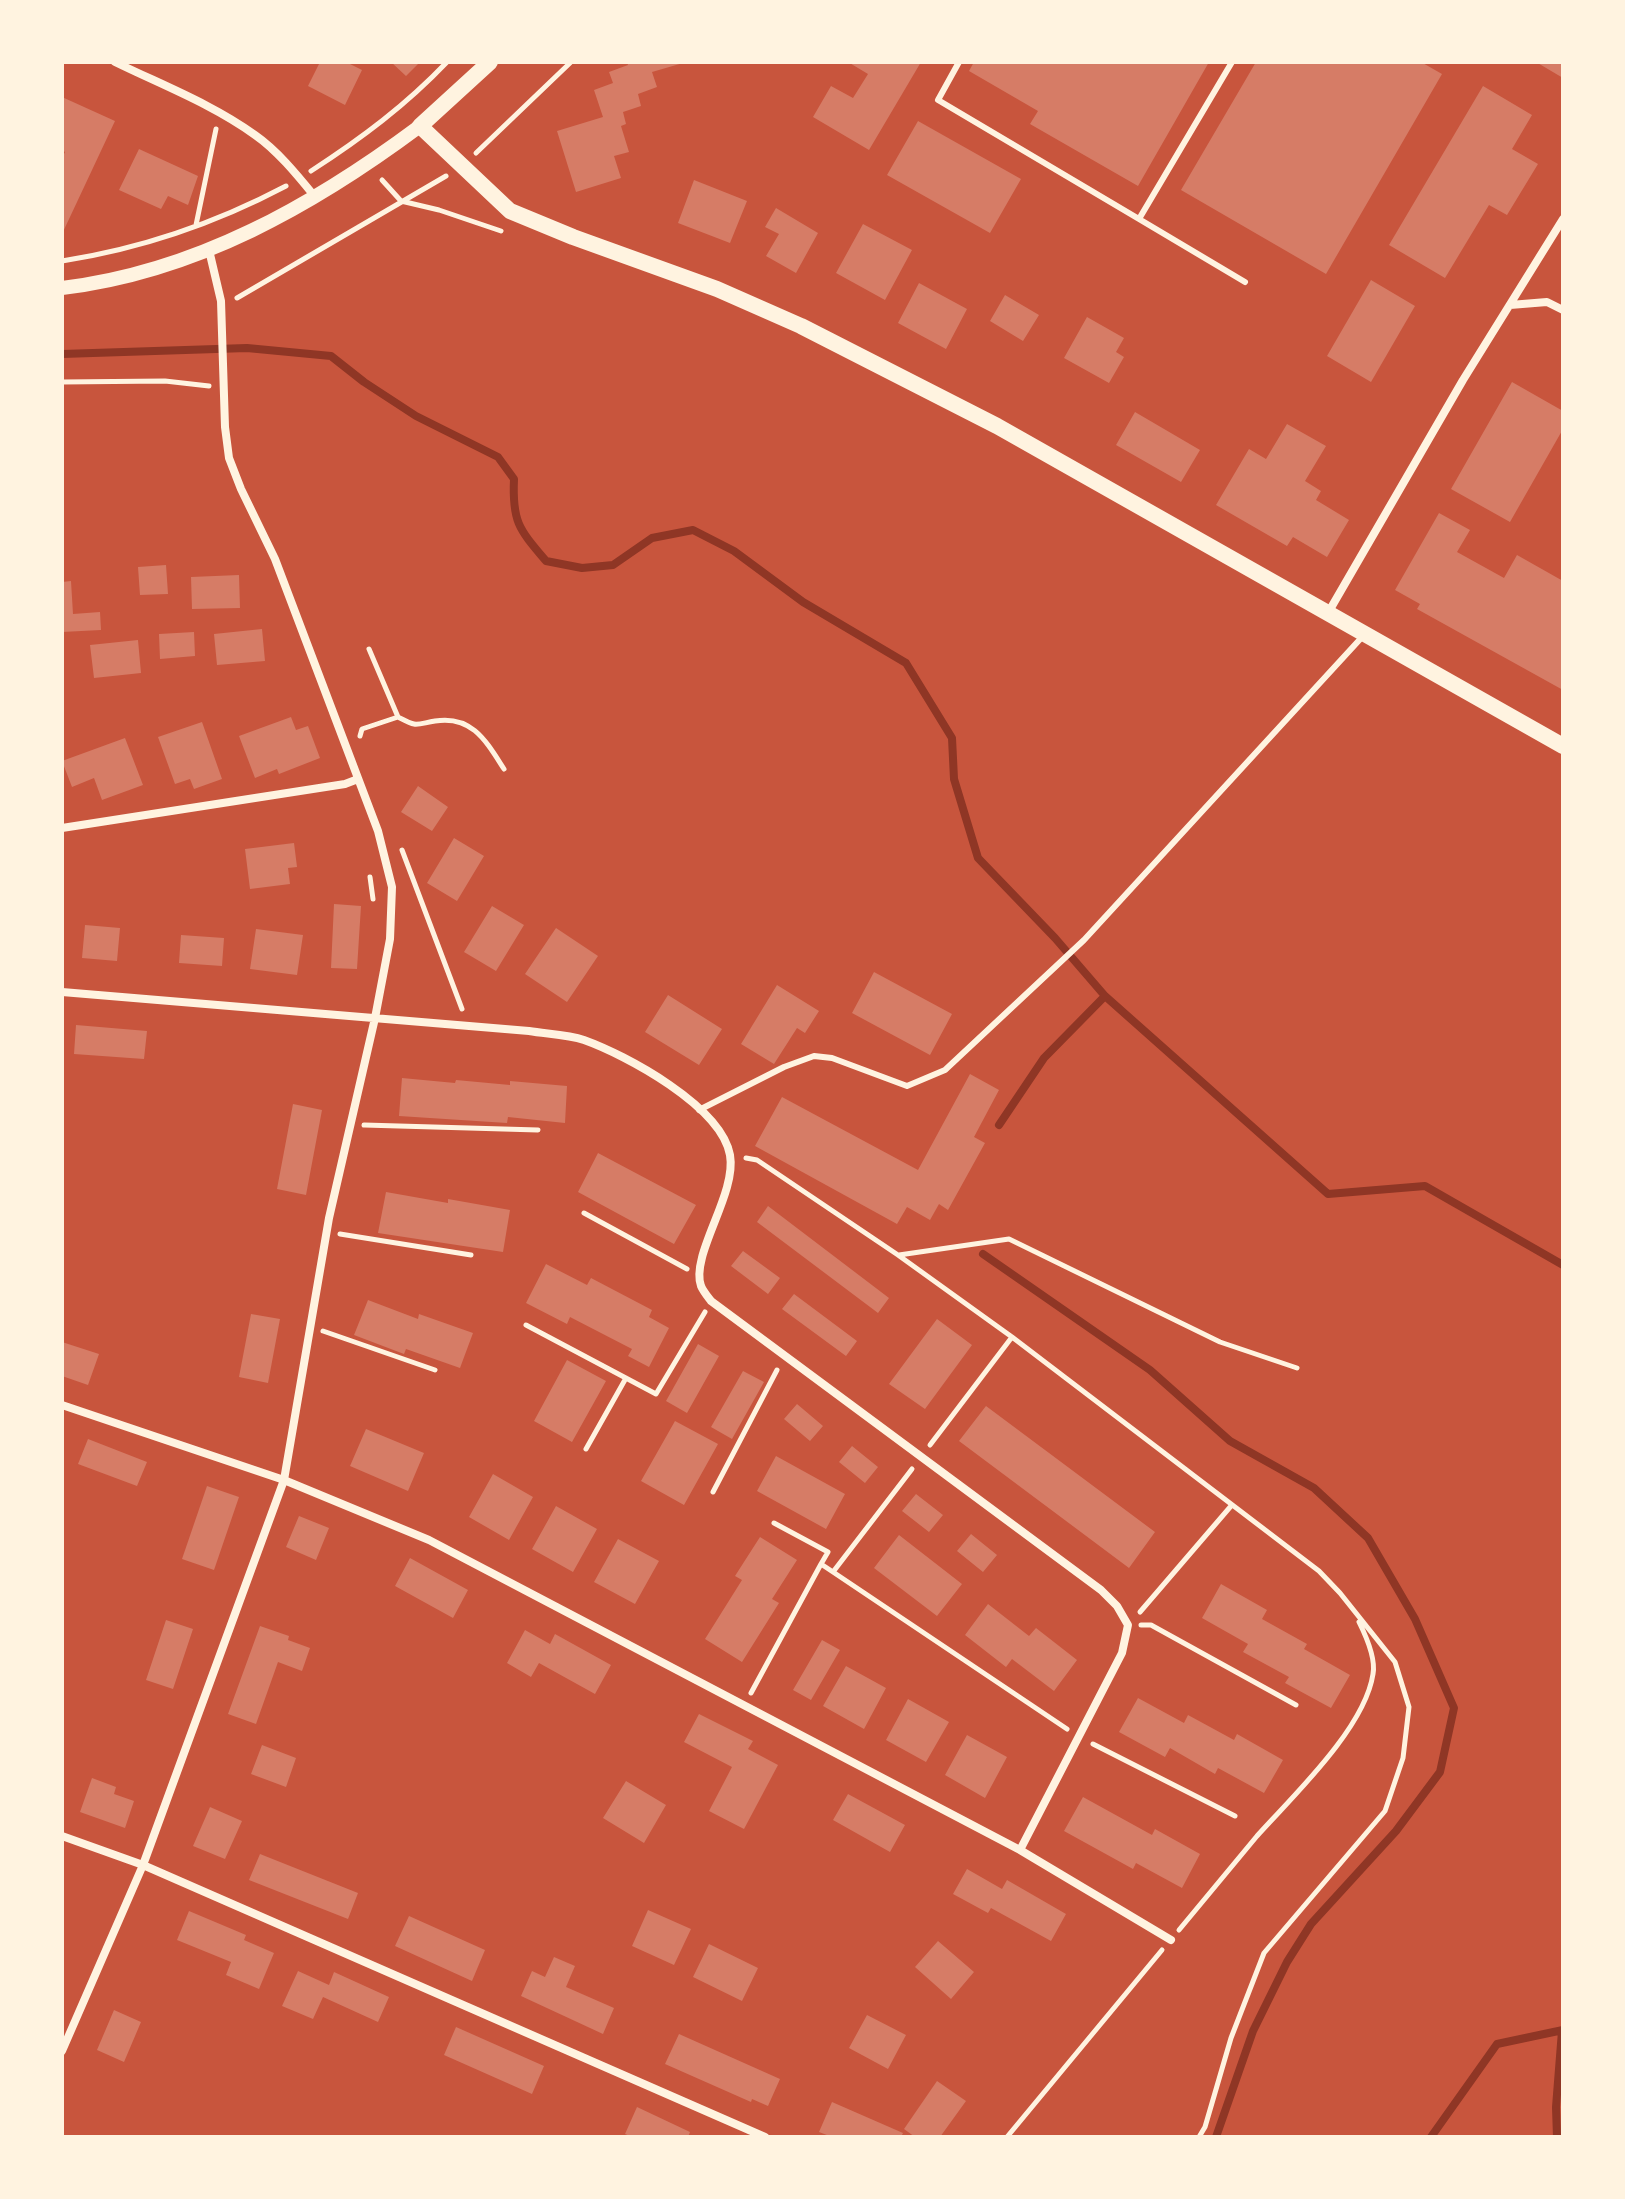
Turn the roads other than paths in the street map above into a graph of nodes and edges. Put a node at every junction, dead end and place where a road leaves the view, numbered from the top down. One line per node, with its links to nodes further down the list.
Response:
1 (115, 62): 6 (street)
2 (490, 62): 5 (main road)
3 (959, 62): 7 (lane)
4 (1232, 62): 7 (lane)
5 (420, 126): 6 (street); 14 (main road)
6 (316, 198): 9 (street)
7 (1139, 219): 10 (lane)
8 (1563, 219): 12 (street)
9 (209, 250): 11 (street); 17 (street)
10 (1245, 282)
11 (62, 288)
12 (1510, 305): 13 (street); 14 (street)
13 (1563, 310)
14 (1328, 613): 15 (main road)
15 (1365, 633): 16 (main road); 21 (lane)
16 (1563, 746)
17 (358, 779): 18 (street); 20 (street)
18 (62, 828)
19 (62, 992): 20 (street)
20 (375, 1018): 21 (street); 23 (street)
21 (699, 1110): 25 (street)
22 (62, 1405): 23 (street)
23 (284, 1480): 25 (street); 26 (street)
24 (62, 1836): 26 (street)
25 (1020, 1850): 27 (street)
26 (143, 1865): 28 (street); 29 (street)
27 (1171, 1940)
28 (62, 2051)
29 (765, 2137)

